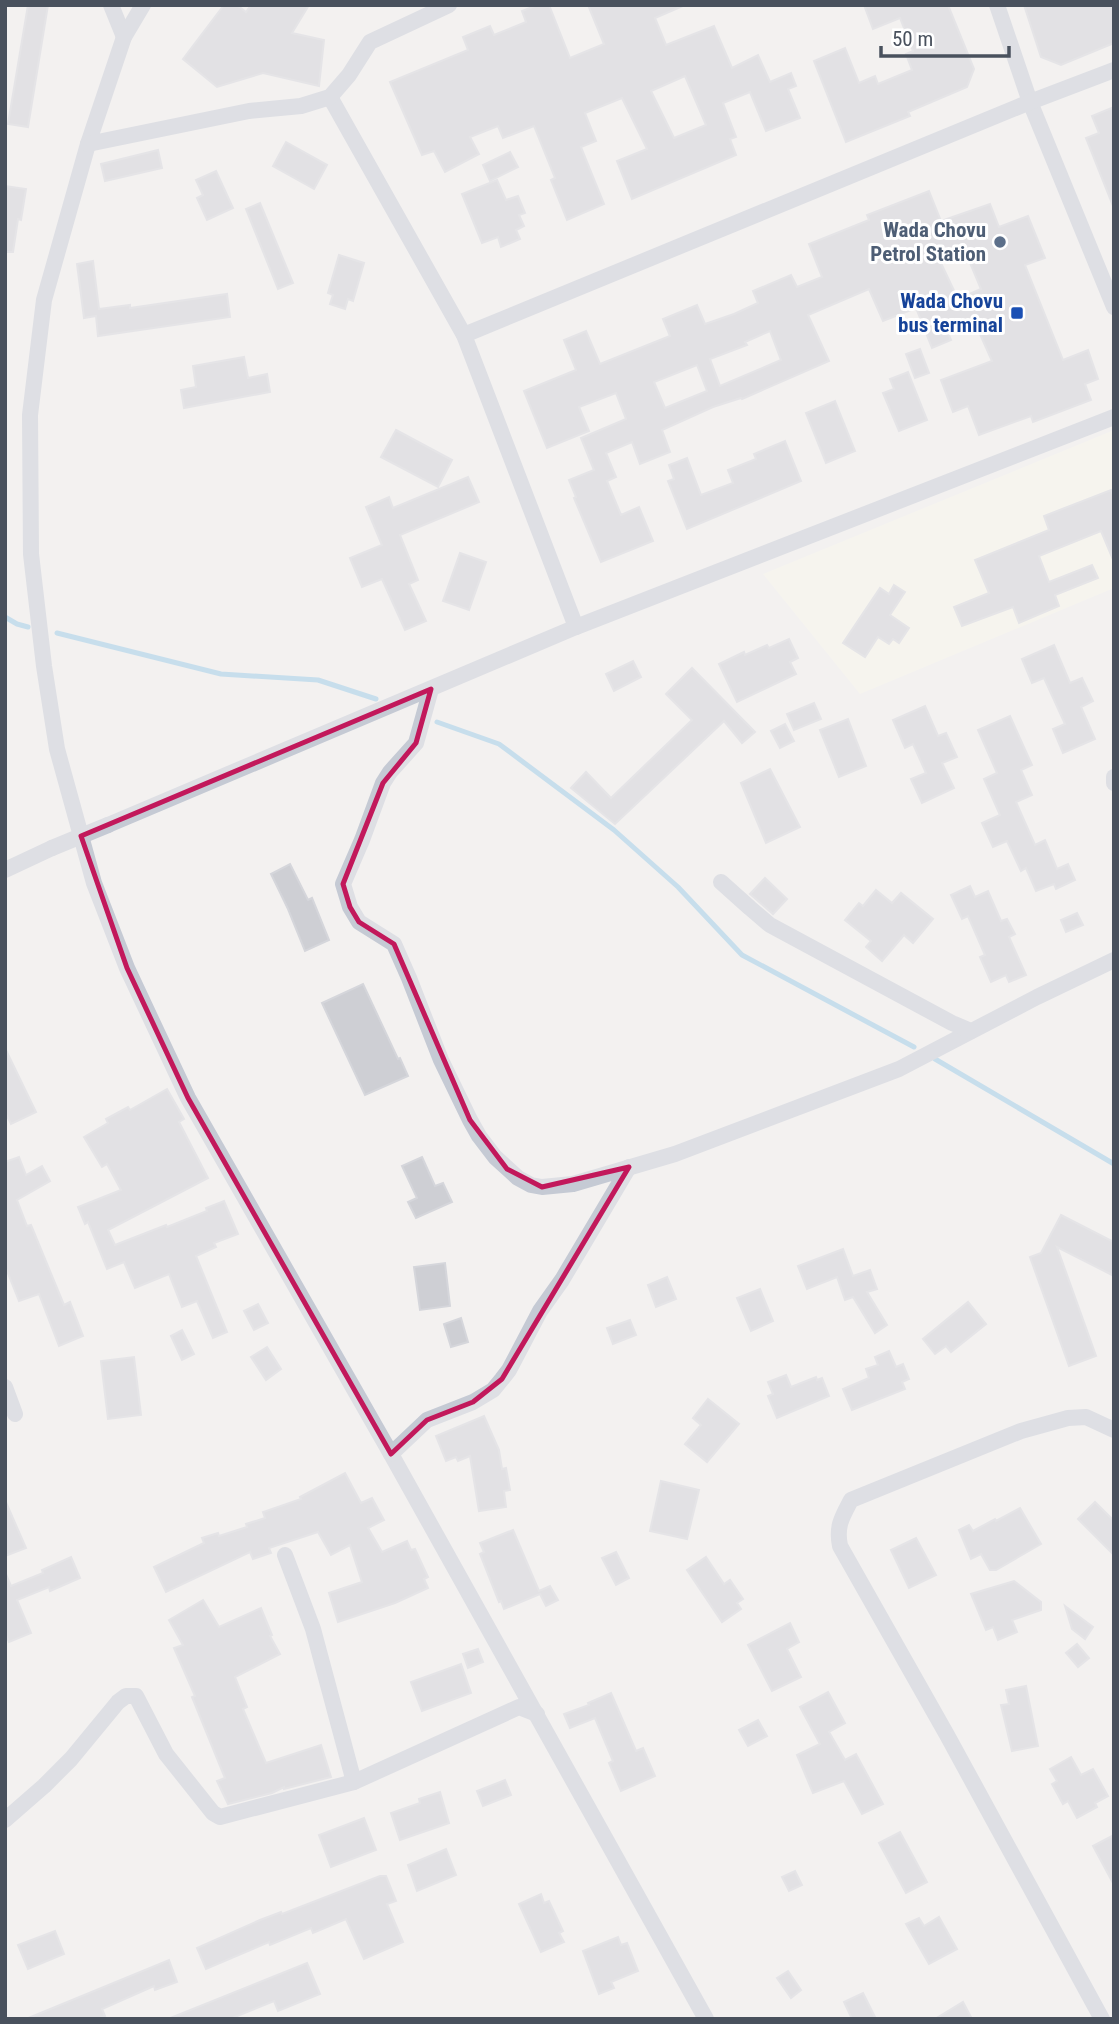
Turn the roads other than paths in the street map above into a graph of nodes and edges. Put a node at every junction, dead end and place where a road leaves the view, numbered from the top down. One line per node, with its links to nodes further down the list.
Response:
1 (111, 5): 5 (street)
2 (143, 5): 5 (street)
3 (449, 5): 7 (street)
4 (997, 5): 8 (street)
5 (124, 37): 9 (street)
6 (1114, 70): 8 (street)
7 (330, 97): 9 (street); 11 (street)
8 (1030, 102): 10 (street); 11 (street)
9 (88, 144): 25 (street)
10 (1114, 307)
11 (464, 335): 13 (street)
12 (1114, 417): 13 (street)
13 (576, 627): 14 (street)
14 (431, 689): 17 (street, bridge); 21 (street)
15 (1114, 777): 16 (street)
16 (1114, 783)
17 (5, 870)
18 (721, 882): 20 (street)
19 (1114, 960): 20 (street)
20 (971, 1031): 21 (street)
21 (629, 1167): 25 (street)
22 (5, 1387): 23 (street)
23 (15, 1414)
24 (1114, 1430): 31 (street)
25 (391, 1454): 27 (street)
26 (285, 1555): 28 (street)
27 (537, 1714): 28 (street); 30 (street)
28 (354, 1782): 29 (street)
29 (5, 1820)
30 (706, 2019)
31 (1102, 2019)

